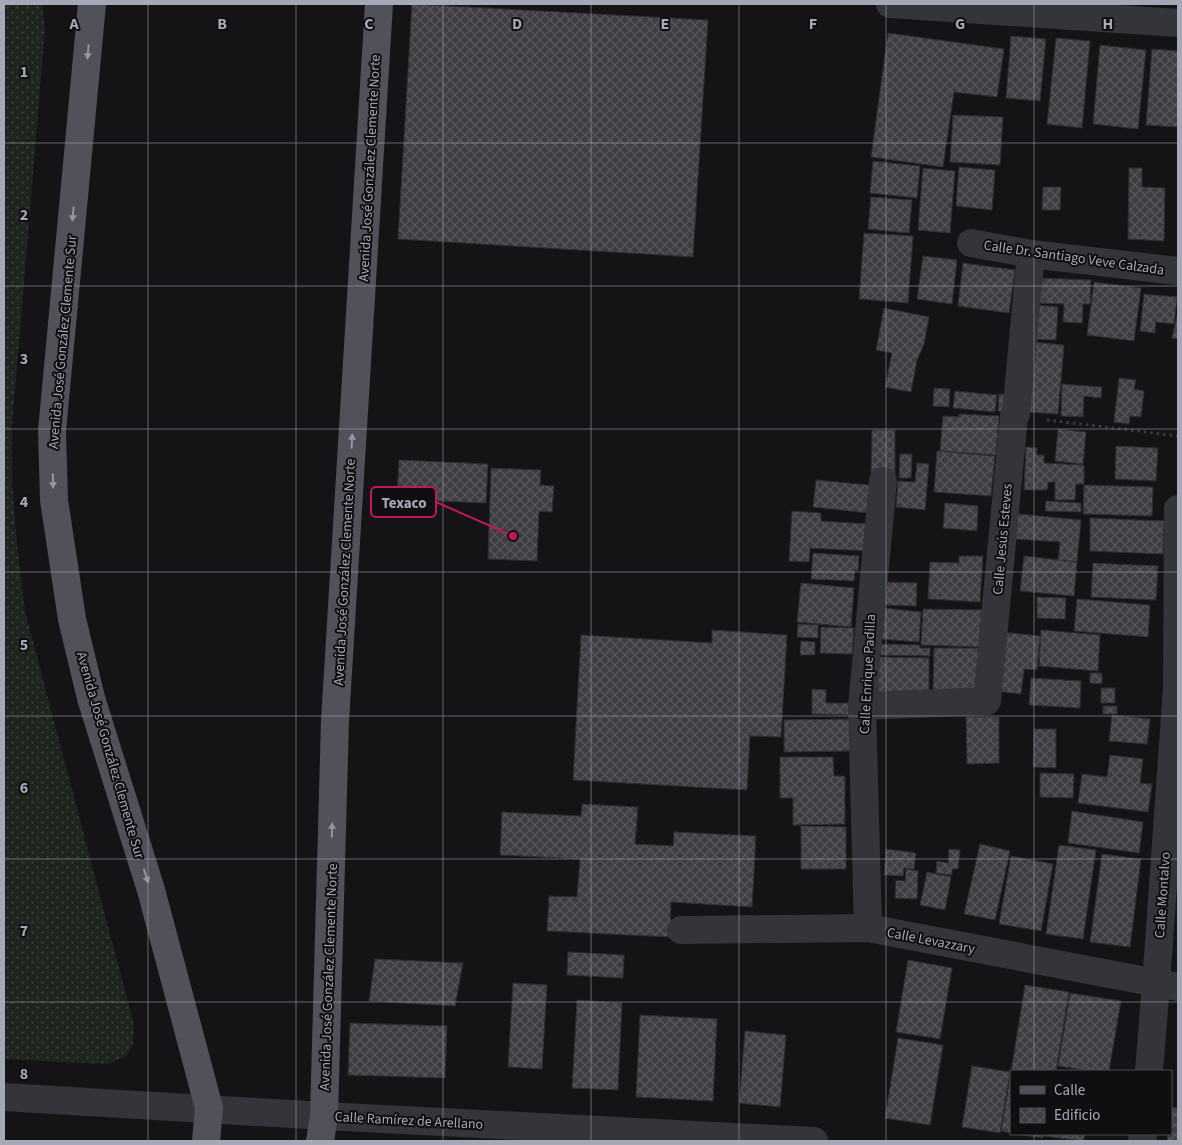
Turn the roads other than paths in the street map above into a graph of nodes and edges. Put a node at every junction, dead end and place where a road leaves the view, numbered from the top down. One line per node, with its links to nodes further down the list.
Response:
1 (92, 4): 17 (main road, Avenida José González Clemente Sur, one-way to 17)
2 (378, 4): 18 (main road, Avenida José González Clemente Norte, one-way to 2)
3 (890, 4): 4 (street)
4 (1135, 12): 5 (street)
5 (1178, 24)
6 (971, 243): 7 (street, Calle Dr. Santiago Veve Calzada)
7 (1031, 254): 8 (street, Calle Dr. Santiago Veve Calzada); 11 (street, Calle Jesús Esteves)
8 (1178, 271)
9 (883, 481): 11 (street, Calle Enrique Padilla)
10 (1178, 509): 14 (street, Calle Montalvo)
11 (862, 706): 12 (street, Calle Enrique Padilla)
12 (868, 928): 13 (street, Calle Levazzary); 14 (street, Calle Levazzary)
13 (681, 930)
14 (1167, 986): 15 (street, Calle Montalvo)
15 (1148, 1070)
16 (4, 1097): 17 (street, Calle Ramírez de Arellano)
17 (209, 1108): 18 (street, Calle Ramírez de Arellano); 19 (main road, Avenida José González Clemente Sur)
18 (322, 1129): 20 (street, Calle Ramírez de Arellano)
19 (206, 1141)
20 (814, 1141)

